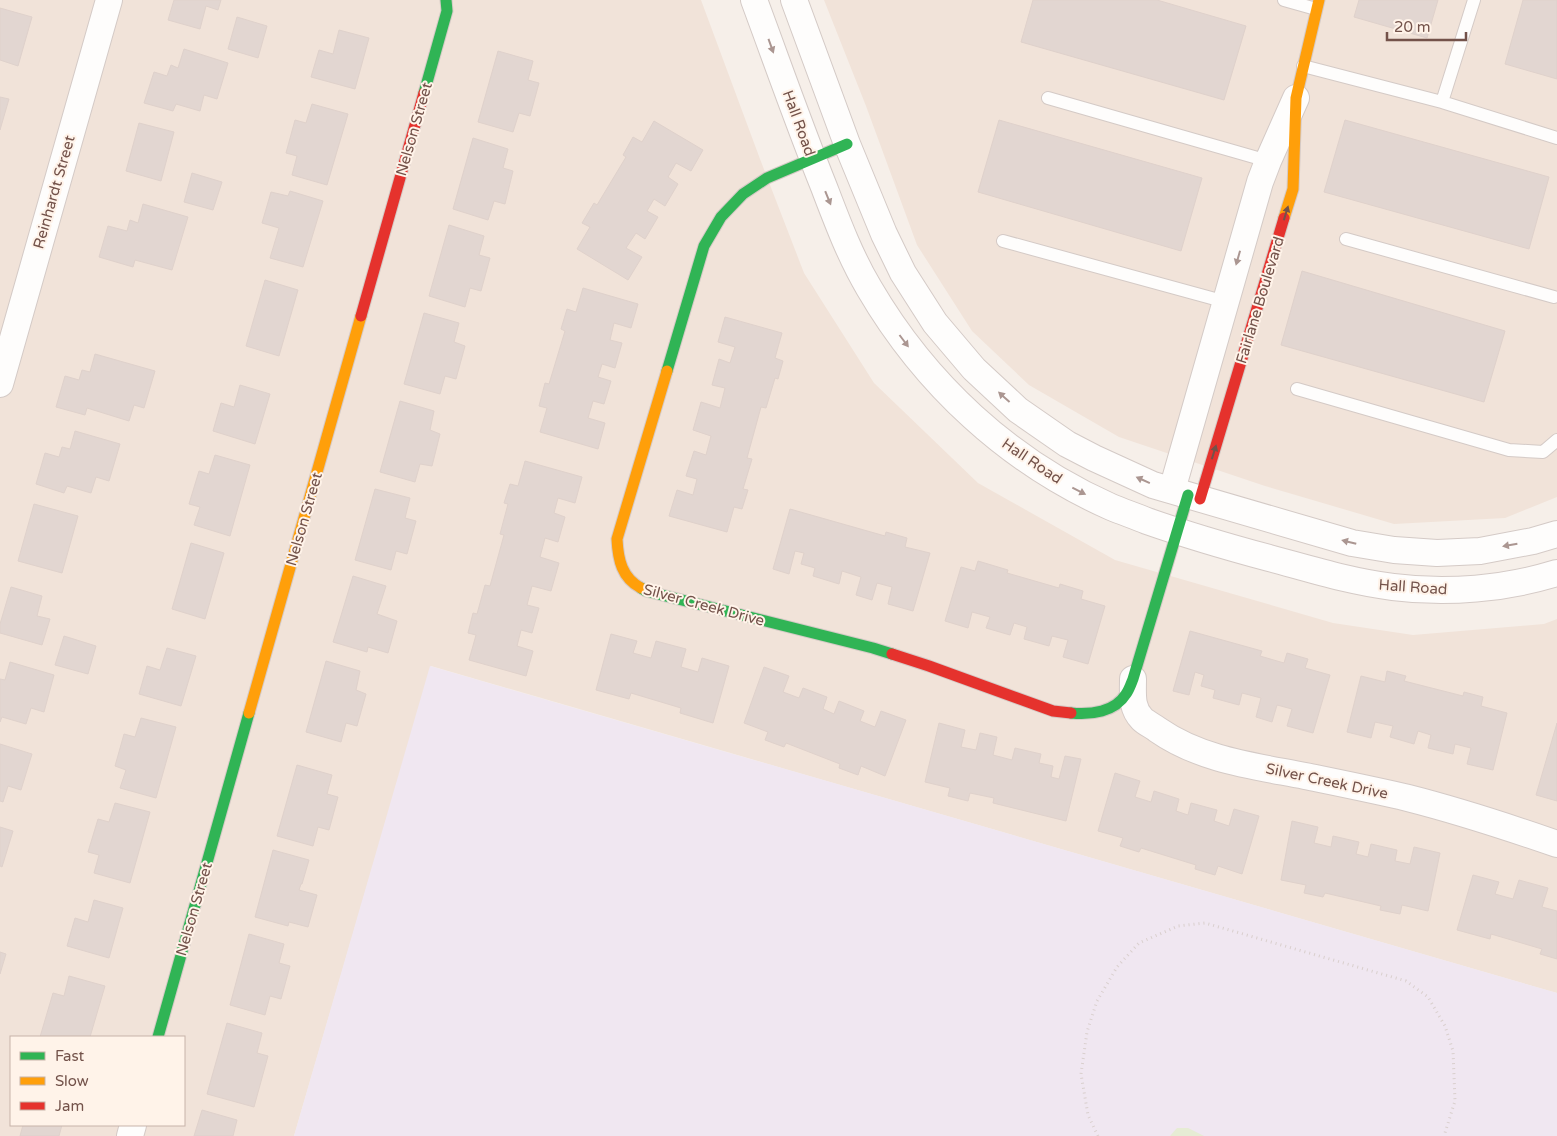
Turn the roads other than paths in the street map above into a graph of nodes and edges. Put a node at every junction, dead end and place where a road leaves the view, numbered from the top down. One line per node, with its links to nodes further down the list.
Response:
1 (109, 0): 20 (street, Reinhardt Street)
2 (446, 0): 29 (street, Nelson Street)
3 (754, 0): 14 (street, Hall Road, one-way to 14)
4 (794, 0): 13 (street)
5 (1284, 0): 7 (lane)
6 (1474, 0): 11 (lane)
7 (1317, 5): 8 (street, Fairlane Boulevard)
8 (1303, 66): 10 (street, Fairlane Boulevard); 11 (lane)
9 (1048, 98): 15 (lane)
10 (1296, 98): 15 (street, Fairlane Boulevard); 23 (street, Fairlane Boulevard, one-way to 10)
11 (1442, 102): 12 (lane)
12 (1557, 138)
13 (848, 144): 14 (street, Silver Creek Drive); 23 (street, one-way to 13)
14 (813, 159): 24 (street, Hall Road, one-way to 24); 27 (street, Silver Creek Drive)
15 (1268, 161): 19 (street, Fairlane Boulevard, one-way to 19)
16 (1346, 239): 18 (lane)
17 (1003, 241): 19 (lane)
18 (1556, 296)
19 (1226, 302): 23 (street, Fairlane Boulevard)
20 (0, 384)
21 (1297, 389): 22 (lane)
22 (1557, 440)
23 (1186, 495): 24 (street, Silver Creek Drive); 25 (street, one-way to 23)
24 (1177, 531): 26 (street, Hall Road); 27 (street, Silver Creek Drive)
25 (1557, 534)
26 (1557, 573)
27 (1133, 680): 28 (street, Silver Creek Drive)
28 (1557, 844)
29 (158, 1036)

